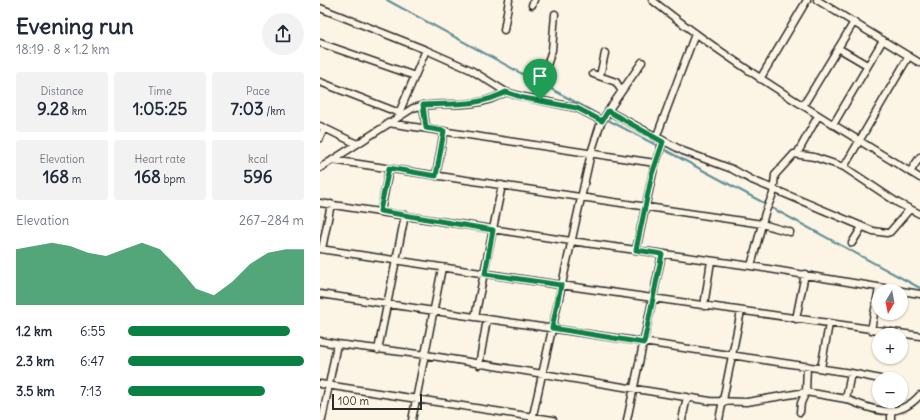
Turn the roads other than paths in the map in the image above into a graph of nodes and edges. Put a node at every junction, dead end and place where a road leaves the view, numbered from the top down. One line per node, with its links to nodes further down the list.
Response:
1 (509, 0): 8 (street)
2 (652, 0): 9 (street)
3 (807, 0): 22 (street)
4 (818, 0): 7 (street)
5 (320, 8): 13 (street)
6 (555, 14): 26 (street)
7 (854, 22): 10 (street); 12 (street)
8 (504, 30)
9 (695, 34): 22 (street); 39 (street)
10 (883, 40): 15 (street); 18 (street)
11 (320, 43): 20 (street)
12 (838, 48): 18 (street); 28 (street)
13 (426, 50): 20 (street); 25 (street)
14 (605, 53): 21 (street)
15 (909, 56): 17 (street); 40 (street)
16 (642, 62): 24 (street)
17 (920, 62)
18 (868, 65): 34 (street)
19 (593, 74): 21 (street)
20 (415, 76): 30 (street)
21 (600, 76): 24 (street)
22 (760, 79): 28 (street)
23 (320, 82): 30 (street)
24 (621, 90): 29 (street)
25 (506, 92): 26 (street); 27 (street)
26 (540, 100): 32 (street)
27 (423, 105): 30 (street); 36 (street)
28 (803, 106): 31 (street)
29 (608, 111): 32 (street); 39 (street)
30 (401, 113): 33 (street)
31 (818, 116): 34 (street); 44 (street)
32 (602, 121): 43 (street)
33 (388, 123): 36 (street); 42 (street)
34 (833, 125): 40 (street)
35 (322, 127): 38 (street); 42 (street)
36 (426, 128): 37 (street)
37 (444, 131): 43 (street); 52 (street)
38 (320, 138)
39 (656, 138): 41 (street)
40 (858, 141): 48 (street); 51 (street)
41 (663, 142): 47 (street); 55 (street)
42 (357, 144): 46 (street)
43 (591, 153): 47 (street); 56 (street)
44 (797, 154): 48 (street); 55 (street)
45 (920, 157): 51 (street)
46 (332, 160): 49 (street); 50 (street)
47 (655, 163): 59 (street)
48 (844, 167): 60 (street)
49 (320, 168)
50 (389, 168): 52 (street); 61 (street)
51 (910, 172): 53 (street)
52 (436, 176): 54 (street)
53 (920, 178)
54 (502, 185): 56 (street); 66 (street)
55 (774, 190): 64 (street); 65 (street)
56 (580, 197): 59 (street); 68 (street)
57 (320, 203): 58 (street)
58 (331, 204): 61 (street); 70 (street)
59 (645, 207): 64 (street); 71 (street)
60 (909, 210): 62 (street); 65 (street)
61 (380, 211): 63 (street)
62 (920, 214)
63 (405, 215): 66 (street); 73 (street)
64 (762, 224): 67 (street); 75 (street)
65 (862, 227): 69 (street)
66 (493, 230): 68 (street); 77 (street)
67 (790, 232)
68 (571, 241): 71 (street); 79 (street)
69 (852, 243)
70 (321, 249): 73 (street)
71 (636, 250): 72 (street)
72 (662, 254): 74 (street); 84 (street)
73 (396, 260): 76 (street); 85 (street)
74 (711, 261): 75 (street); 86 (street)
75 (751, 266): 78 (street)
76 (442, 268): 77 (street); 87 (street)
77 (485, 274): 79 (street); 89 (street)
78 (805, 274): 80 (street); 91 (street)
79 (561, 285): 84 (street); 94 (street)
80 (872, 287)
81 (908, 292): 83 (street)
82 (320, 294): 85 (street)
83 (920, 294)
84 (653, 298): 86 (street); 98 (street)
85 (387, 304): 87 (street); 100 (street)
86 (704, 306): 88 (street)
87 (434, 312): 89 (street); 101 (street)
88 (742, 312): 91 (street); 102 (street)
89 (475, 317): 90 (street)
90 (487, 319): 94 (street); 103 (street)
91 (796, 319): 93 (street)
92 (873, 320): 95 (street)
93 (829, 324): 95 (street); 105 (street)
94 (552, 328): 98 (street); 107 (street)
95 (871, 330): 96 (street)
96 (920, 336)
97 (320, 341): 99 (street)
98 (644, 343): 102 (street); 111 (street)
99 (337, 344): 100 (street); 110 (street)
100 (378, 350): 101 (street)
101 (426, 355): 103 (street); 115 (street)
102 (733, 356): 104 (street); 117 (street)
103 (479, 365): 107 (street)
104 (807, 366): 105 (street); 112 (street)
105 (821, 368): 106 (street)
106 (851, 373): 108 (street); 116 (street)
107 (542, 374): 111 (street); 120 (street)
108 (872, 377)
109 (320, 384): 110 (street)
110 (328, 385): 115 (street); 121 (street)
111 (633, 388): 114 (street); 124 (street)
112 (806, 392): 116 (street); 117 (street); 118 (street)
113 (920, 395): 119 (street)
114 (687, 397): 117 (street); 125 (street)
115 (416, 399): 120 (street); 122 (street)
116 (846, 399): 119 (street)
117 (723, 402): 126 (street)
118 (800, 412)
119 (892, 417)
120 (533, 419): 123 (street)
121 (322, 420)
122 (412, 420)
123 (553, 420)
124 (627, 420)
125 (682, 420)
126 (719, 420)

